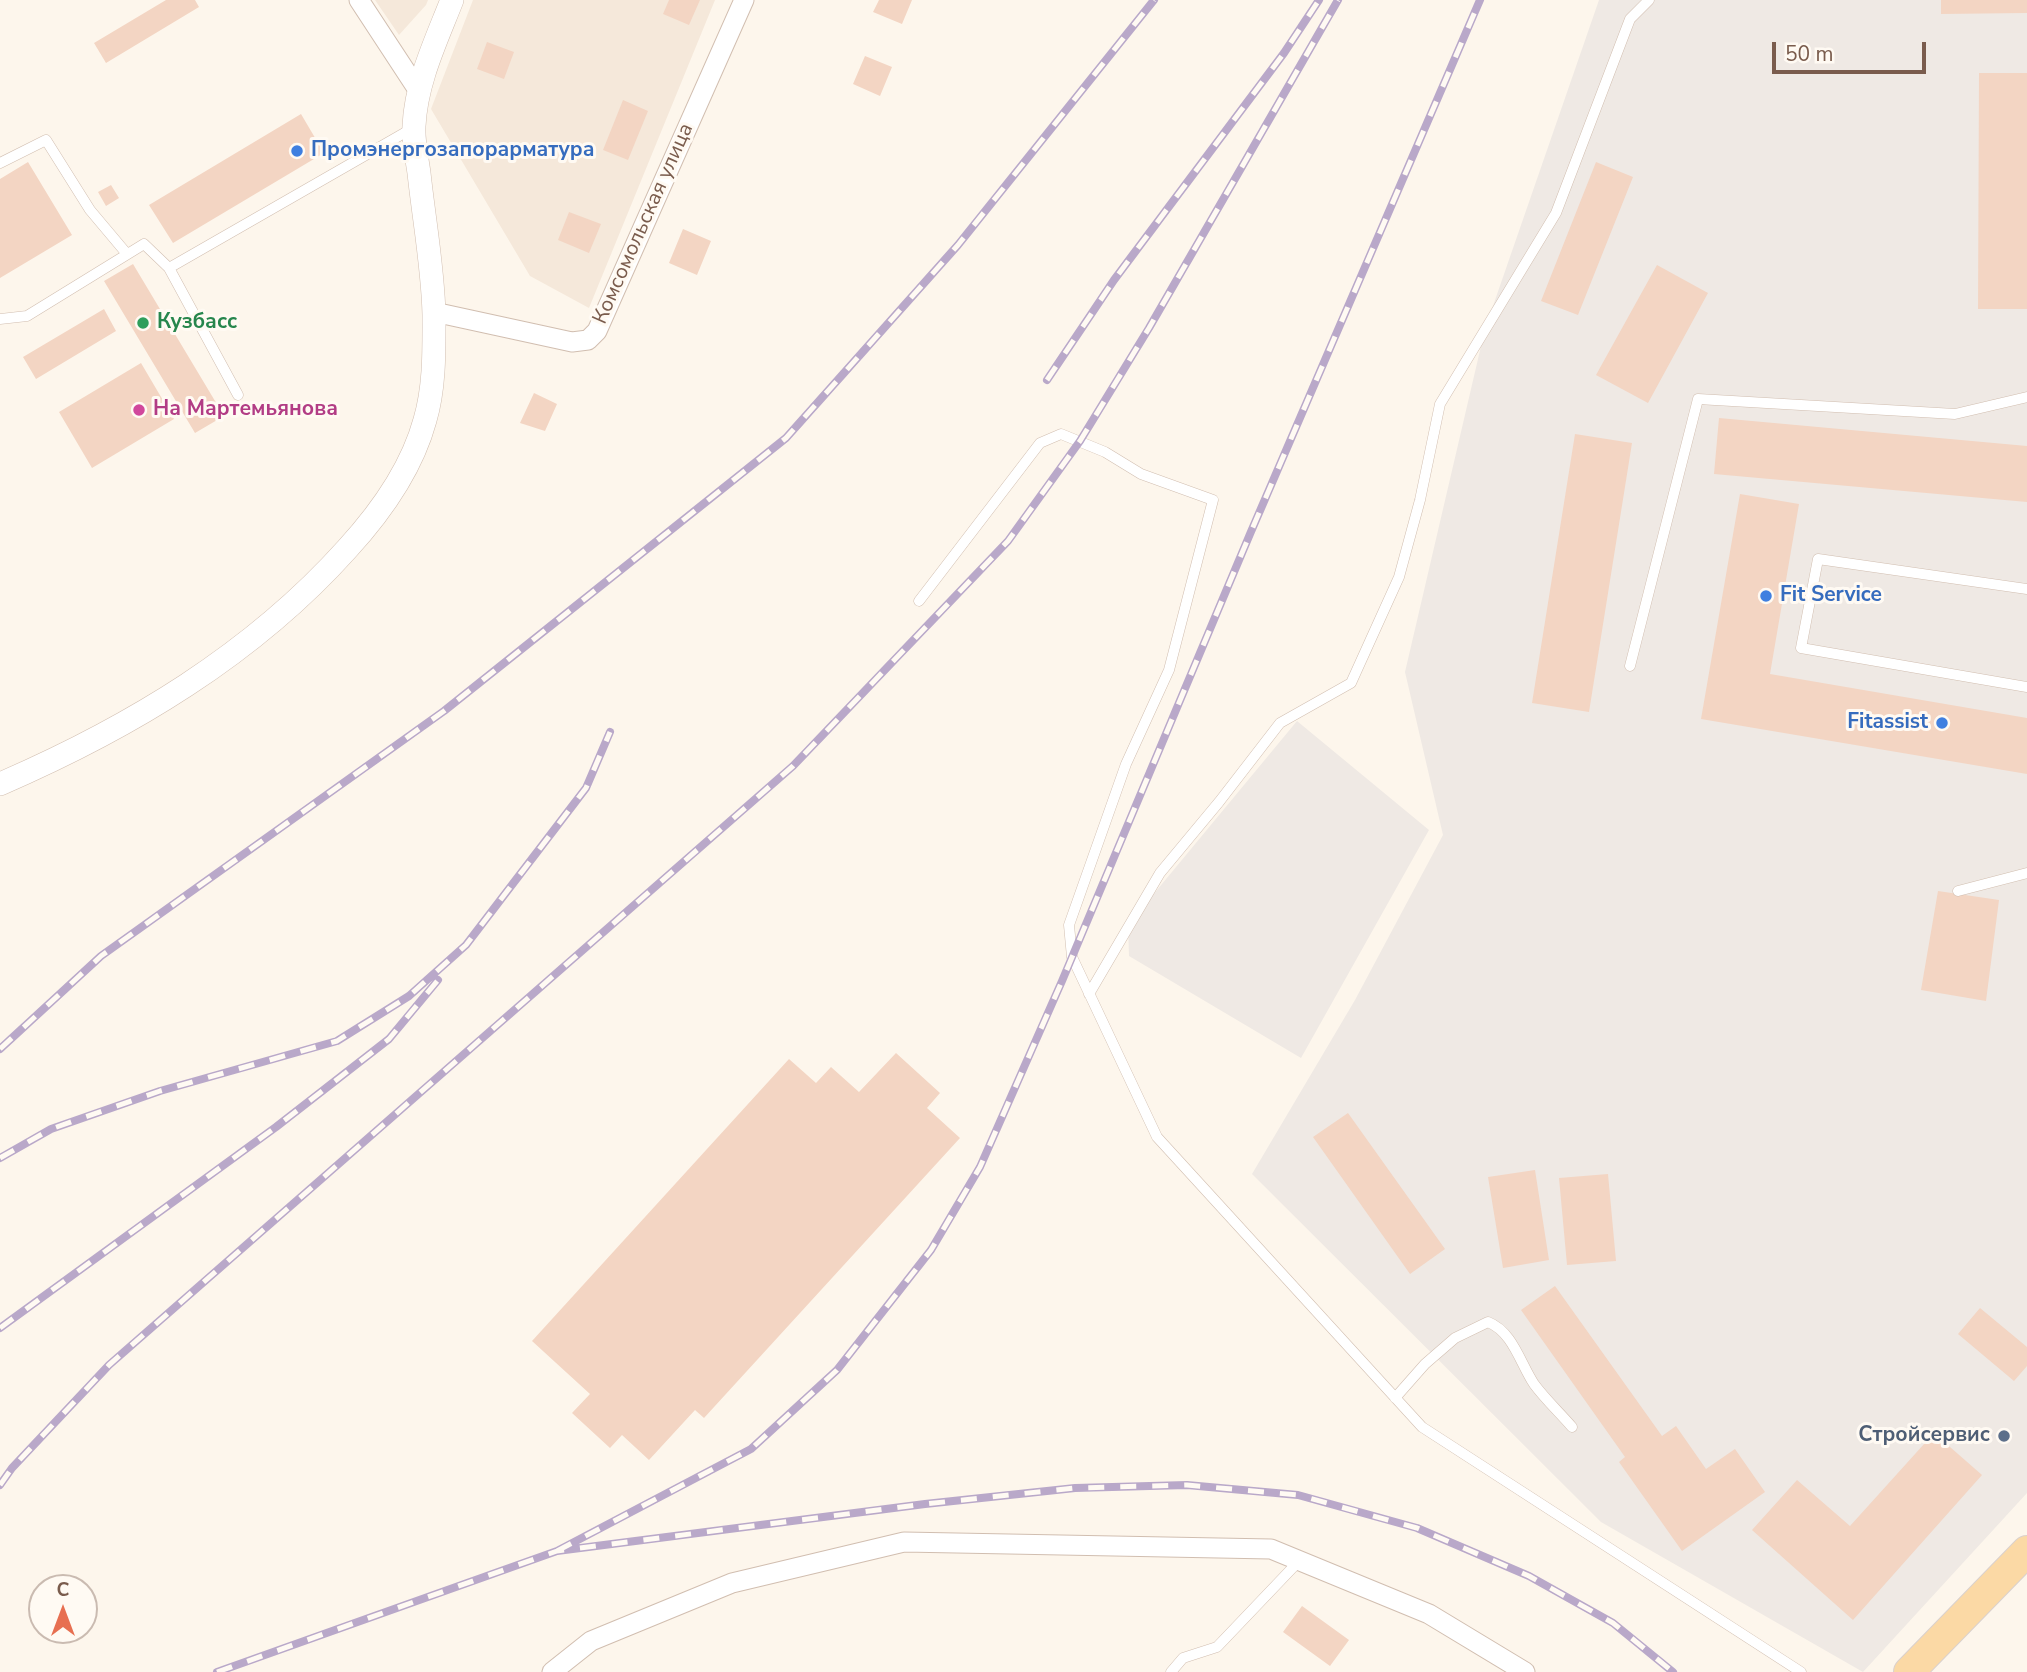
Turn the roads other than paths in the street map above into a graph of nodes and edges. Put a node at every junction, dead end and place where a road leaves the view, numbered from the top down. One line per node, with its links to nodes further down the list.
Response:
1 (359, 0): 5 (street)
2 (452, 0): 5 (street)
3 (744, 0): 10 (street, Комсомольская улица)
4 (1649, 0): 21 (lane)
5 (418, 90): 6 (street)
6 (414, 128): 9 (lane); 10 (street)
7 (0, 163): 8 (lane)
8 (127, 254): 9 (lane); 11 (lane)
9 (169, 268): 12 (lane)
10 (433, 312): 18 (street)
11 (0, 319)
12 (238, 395)
13 (2027, 397): 16 (lane)
14 (2027, 589): 17 (lane)
15 (919, 601): 21 (lane)
16 (1630, 666)
17 (2027, 687)
18 (0, 784)
19 (2027, 873): 20 (lane)
20 (1958, 891)
21 (1089, 994): 22 (lane)
22 (1395, 1398): 23 (lane); 29 (lane)
23 (1572, 1427)
24 (2027, 1551): 30 (main road)
25 (1299, 1561): 26 (street); 27 (lane); 28 (street)
26 (552, 1672)
27 (1171, 1672)
28 (1525, 1672)
29 (1801, 1672)
30 (1909, 1672)

